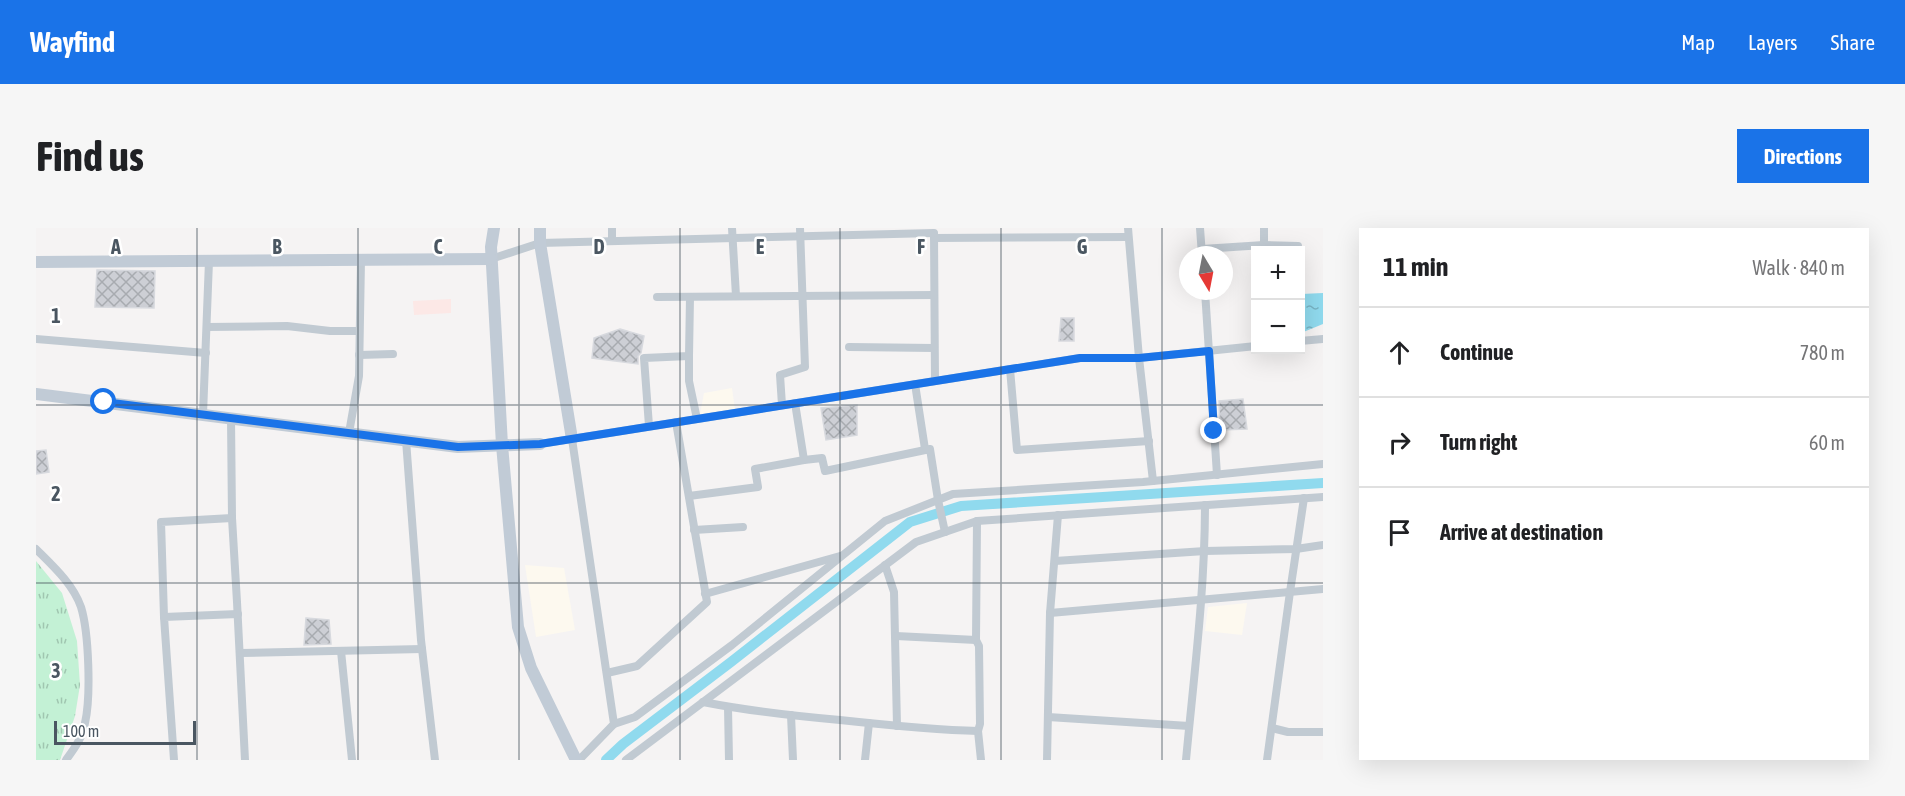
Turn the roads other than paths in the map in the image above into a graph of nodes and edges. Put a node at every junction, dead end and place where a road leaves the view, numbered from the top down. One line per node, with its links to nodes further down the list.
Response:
1 (494, 228): 17 (street)
2 (540, 228): 12 (street)
3 (612, 228): 11 (street)
4 (732, 228): 10 (street)
5 (1200, 228): 14 (street)
6 (1264, 228): 13 (street)
7 (800, 232): 8 (street); 10 (street); 23 (street)
8 (934, 233): 9 (street); 21 (street)
9 (1128, 233): 40 (street)
10 (732, 238): 11 (street); 22 (street)
11 (612, 241): 12 (street)
12 (540, 243): 17 (street); 53 (street)
13 (1264, 245): 15 (street); 16 (street)
14 (1202, 246)
15 (1298, 246)
16 (1233, 248)
17 (491, 259): 18 (street); 57 (street)
18 (361, 260): 19 (street); 28 (street)
19 (210, 261): 20 (street); 27 (street)
20 (36, 262)
21 (934, 295): 23 (street); 34 (street)
22 (736, 296): 23 (street); 25 (street)
23 (802, 296): 46 (street)
24 (657, 297): 25 (street)
25 (690, 297): 39 (street)
26 (1206, 300): 35 (street)
27 (207, 327): 28 (street); 36 (street)
28 (359, 331): 38 (street)
29 (36, 339): 36 (street)
30 (1323, 339): 31 (street)
31 (1305, 341)
32 (849, 347): 34 (street)
33 (1251, 347): 35 (street)
34 (934, 348): 42 (street)
35 (1209, 351): 40 (street); 61 (street)
36 (206, 353): 47 (street)
37 (393, 354): 38 (street)
38 (359, 356): 52 (street)
39 (689, 356): 49 (street); 51 (street)
40 (1139, 358): 41 (street); 55 (street)
41 (1010, 369): 42 (street); 55 (street)
42 (935, 381): 43 (street)
43 (915, 384): 45 (street); 58 (street)
44 (36, 394): 47 (street)
45 (795, 403): 46 (street); 59 (street)
46 (782, 405): 49 (street)
47 (203, 414): 48 (street)
48 (231, 418): 52 (street); 69 (street)
49 (697, 419): 50 (street)
50 (676, 422): 51 (street); 63 (street)
51 (649, 426): 53 (street)
52 (349, 433): 54 (street)
53 (572, 439): 56 (street); 93 (street)
54 (406, 440): 57 (street); 90 (street)
55 (1149, 441): 62 (street)
56 (540, 444): 57 (street)
57 (502, 446): 110 (street)
58 (925, 449): 59 (street); 66 (street)
59 (804, 460): 63 (street)
60 (1323, 464): 61 (street)
61 (1217, 475): 62 (street)
62 (1153, 481): 66 (street)
63 (689, 496): 72 (street)
64 (1323, 497): 65 (street)
65 (1304, 498): 67 (street); 76 (street)
66 (938, 500): 73 (street); 78 (street)
67 (1205, 505): 68 (street); 77 (street)
68 (1058, 515): 70 (street); 79 (street)
69 (231, 518): 86 (street); 87 (street)
70 (977, 521): 73 (street); 89 (street)
71 (743, 527): 72 (street)
72 (694, 530): 83 (street)
73 (945, 532): 80 (street)
74 (1323, 545): 76 (street)
75 (36, 549): 105 (street)
76 (1296, 549): 77 (street); 82 (street)
77 (1205, 551): 79 (street); 84 (street)
78 (844, 555): 83 (street); 99 (street)
79 (1055, 561): 85 (street)
80 (885, 565): 88 (street); 94 (street)
81 (1323, 589): 82 (street)
82 (1290, 592): 84 (street); 102 (street)
83 (705, 594): 93 (street)
84 (1202, 600): 85 (street); 101 (street)
85 (1050, 613): 97 (street)
86 (238, 614): 87 (street); 92 (street)
87 (164, 617): 106 (street)
88 (896, 636): 89 (street); 100 (street)
89 (976, 640): 103 (street)
90 (422, 649): 91 (street); 109 (street)
91 (340, 651): 92 (street); 108 (street)
92 (240, 653): 107 (street)
93 (607, 673): 99 (street)
94 (703, 702): 95 (street); 111 (street)
95 (728, 707): 96 (street); 112 (street)
96 (790, 715): 98 (street); 113 (street)
97 (1048, 717): 101 (street); 116 (street)
98 (869, 723): 100 (street); 114 (street)
99 (614, 724): 110 (street)
100 (897, 726): 103 (street)
101 (1190, 726): 117 (street)
102 (1272, 728): 104 (street); 118 (street)
103 (978, 731): 115 (street)
104 (1323, 732)
105 (66, 760)
106 (174, 760)
107 (244, 760)
108 (352, 760)
109 (435, 760)
110 (577, 760)
111 (626, 760)
112 (729, 760)
113 (793, 760)
114 (865, 760)
115 (981, 760)
116 (1047, 760)
117 (1186, 760)
118 (1268, 760)

